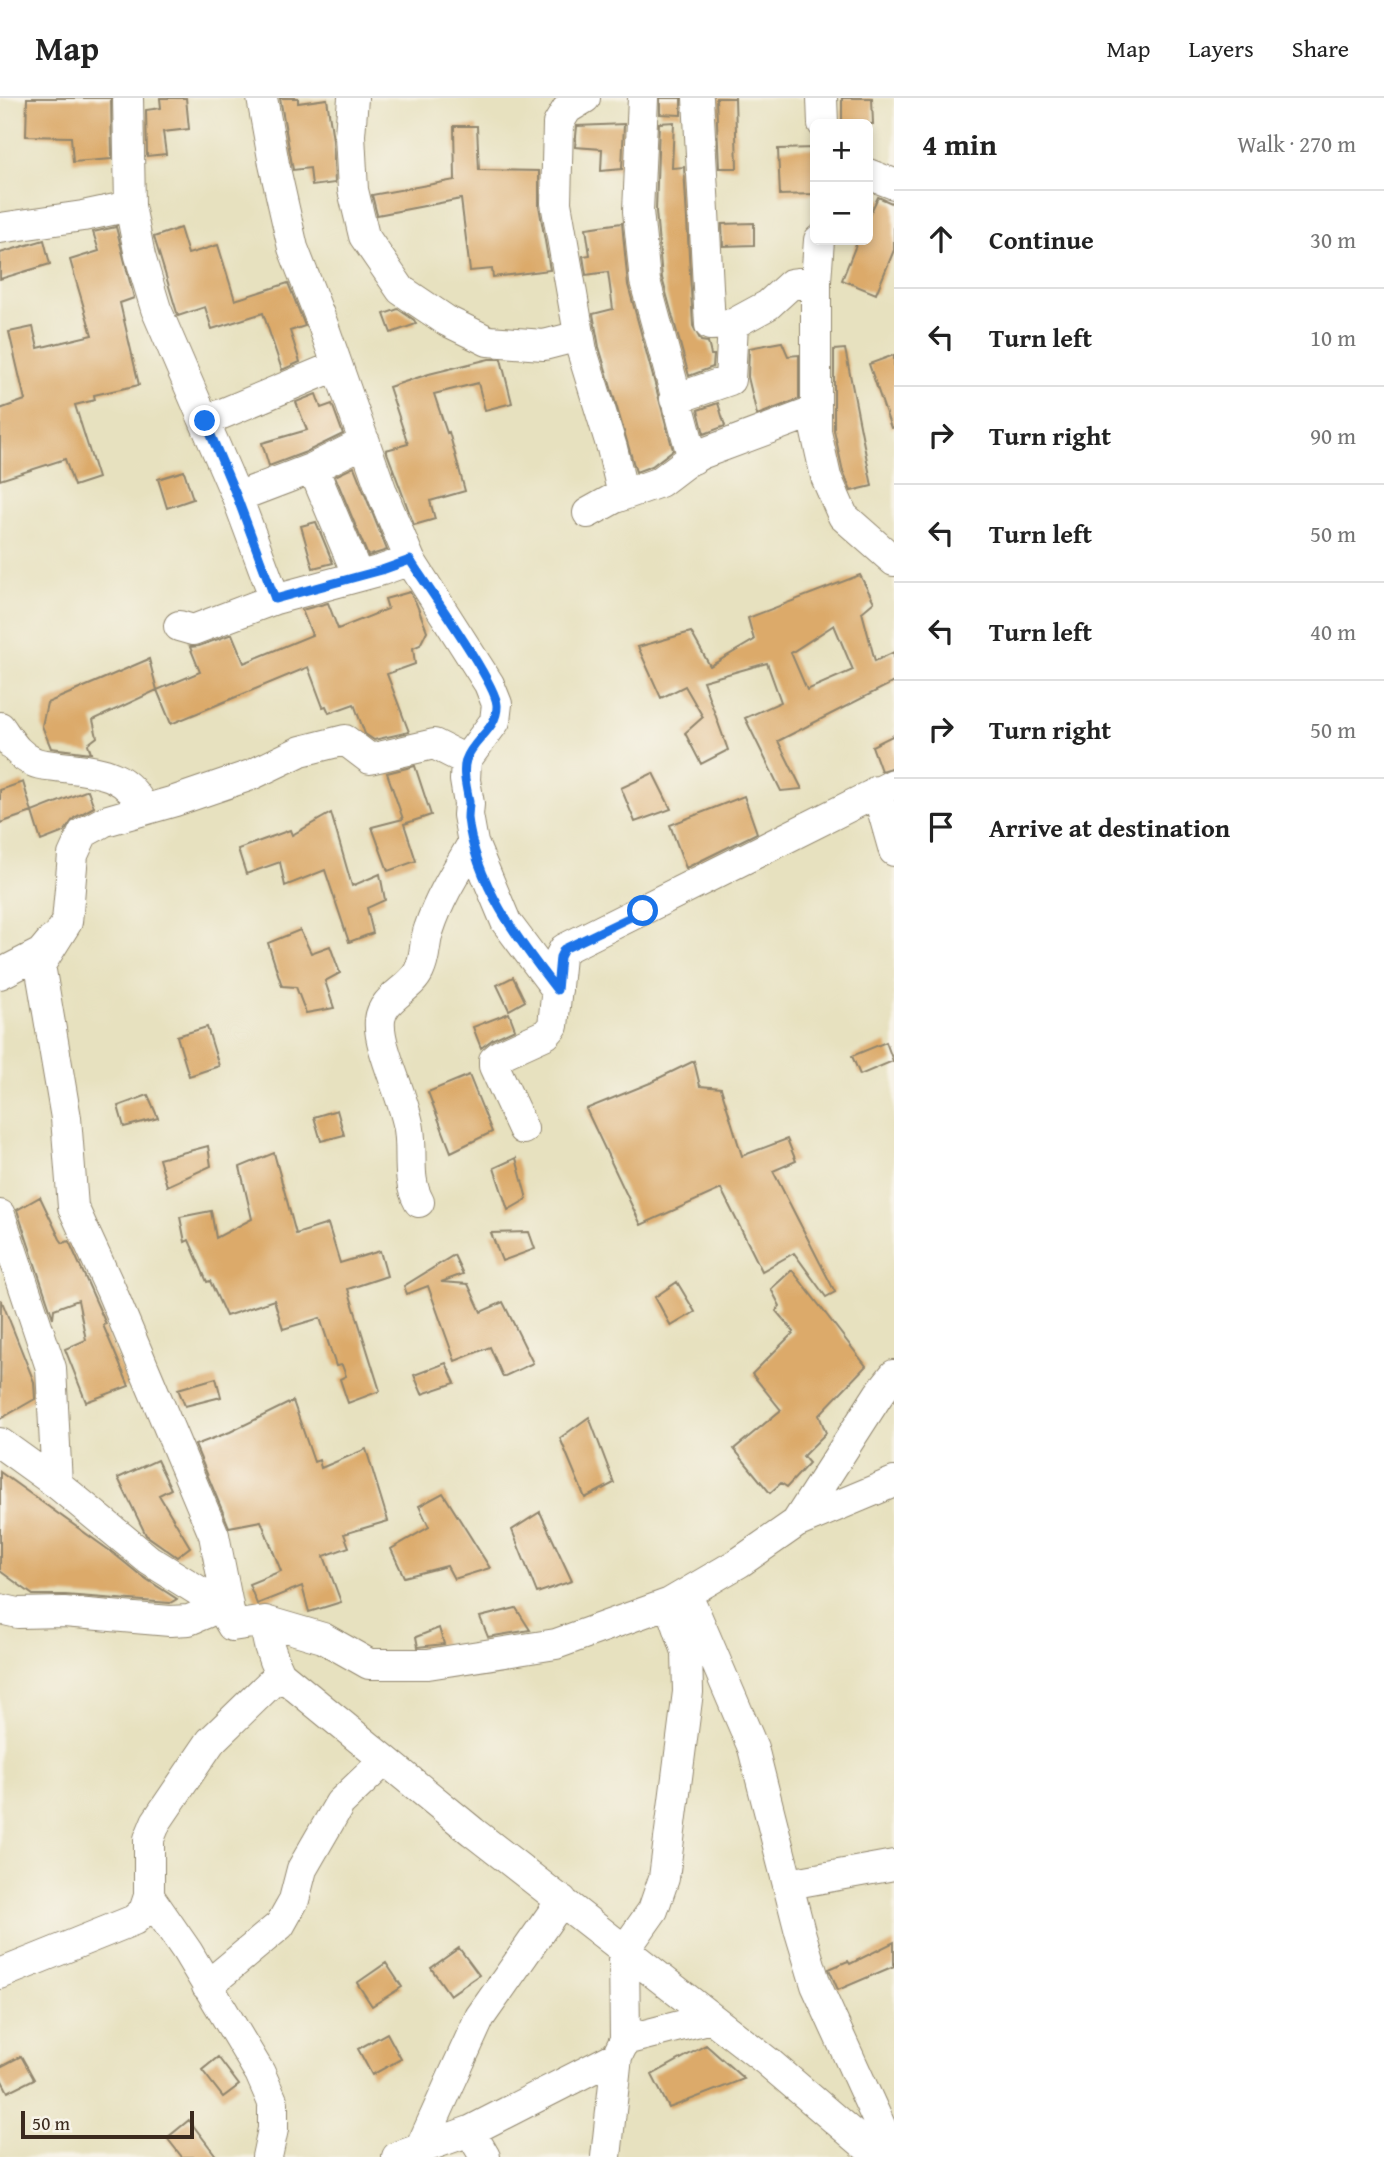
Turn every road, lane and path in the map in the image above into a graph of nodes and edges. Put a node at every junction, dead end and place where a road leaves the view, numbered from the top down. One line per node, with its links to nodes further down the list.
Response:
1 (128, 98): 11 (street)
2 (262, 98): 17 (street)
3 (353, 98): 16 (street)
4 (585, 98): 16 (street)
5 (643, 98): 18 (street)
6 (698, 98): 15 (street)
7 (822, 98): 8 (street)
8 (823, 119)
9 (873, 176): 10 (street)
10 (894, 184)
11 (130, 206): 12 (street); 20 (street)
12 (0, 228)
13 (819, 245): 14 (street)
14 (816, 281): 15 (street); 19 (street)
15 (733, 324): 18 (street)
16 (579, 336): 24 (street)
17 (336, 366): 20 (street); 21 (street)
18 (676, 399): 22 (street)
19 (816, 411): 22 (street); 28 (street)
20 (205, 421): 25 (street)
21 (365, 442): 23 (street); 27 (street)
22 (693, 459): 24 (street)
23 (313, 468): 25 (street); 29 (street)
24 (623, 495): 26 (street)
25 (237, 497): 30 (street)
26 (588, 513)
27 (410, 560): 29 (street); 33 (street)
28 (894, 560)
29 (358, 576): 30 (street)
30 (275, 599): 31 (street)
31 (179, 626)
32 (0, 727): 35 (street)
33 (466, 760): 35 (street); 36 (street)
34 (886, 788): 37 (street); 40 (street)
35 (144, 810): 38 (street)
36 (473, 843): 40 (street); 42 (street)
37 (894, 851)
38 (67, 922): 39 (street); 51 (street)
39 (0, 974)
40 (557, 990): 41 (street)
41 (523, 1129)
42 (419, 1202)
43 (0, 1215): 47 (street)
44 (894, 1375): 48 (street)
45 (0, 1443): 47 (street)
46 (894, 1482): 48 (street)
47 (57, 1484): 51 (street)
48 (796, 1522): 49 (street)
49 (678, 1599): 52 (street); 56 (street); 59 (street)
50 (0, 1609): 51 (street)
51 (225, 1614): 52 (street)
52 (265, 1621): 53 (street)
53 (280, 1674): 54 (street); 57 (street)
54 (385, 1760): 58 (street); 61 (street)
55 (894, 1865): 56 (street)
56 (789, 1884): 70 (street)
57 (149, 1896): 60 (street); 61 (street)
58 (562, 1900): 59 (street); 65 (street)
59 (624, 1951): 62 (street); 63 (street)
60 (0, 1974)
61 (207, 1986): 66 (street)
62 (711, 2018): 63 (street); 69 (street)
63 (621, 2048): 64 (street); 68 (street)
64 (470, 2131): 65 (street); 67 (street)
65 (409, 2153)
66 (267, 2157)
67 (485, 2157)
68 (606, 2157)
69 (879, 2157)
70 (894, 2157)

